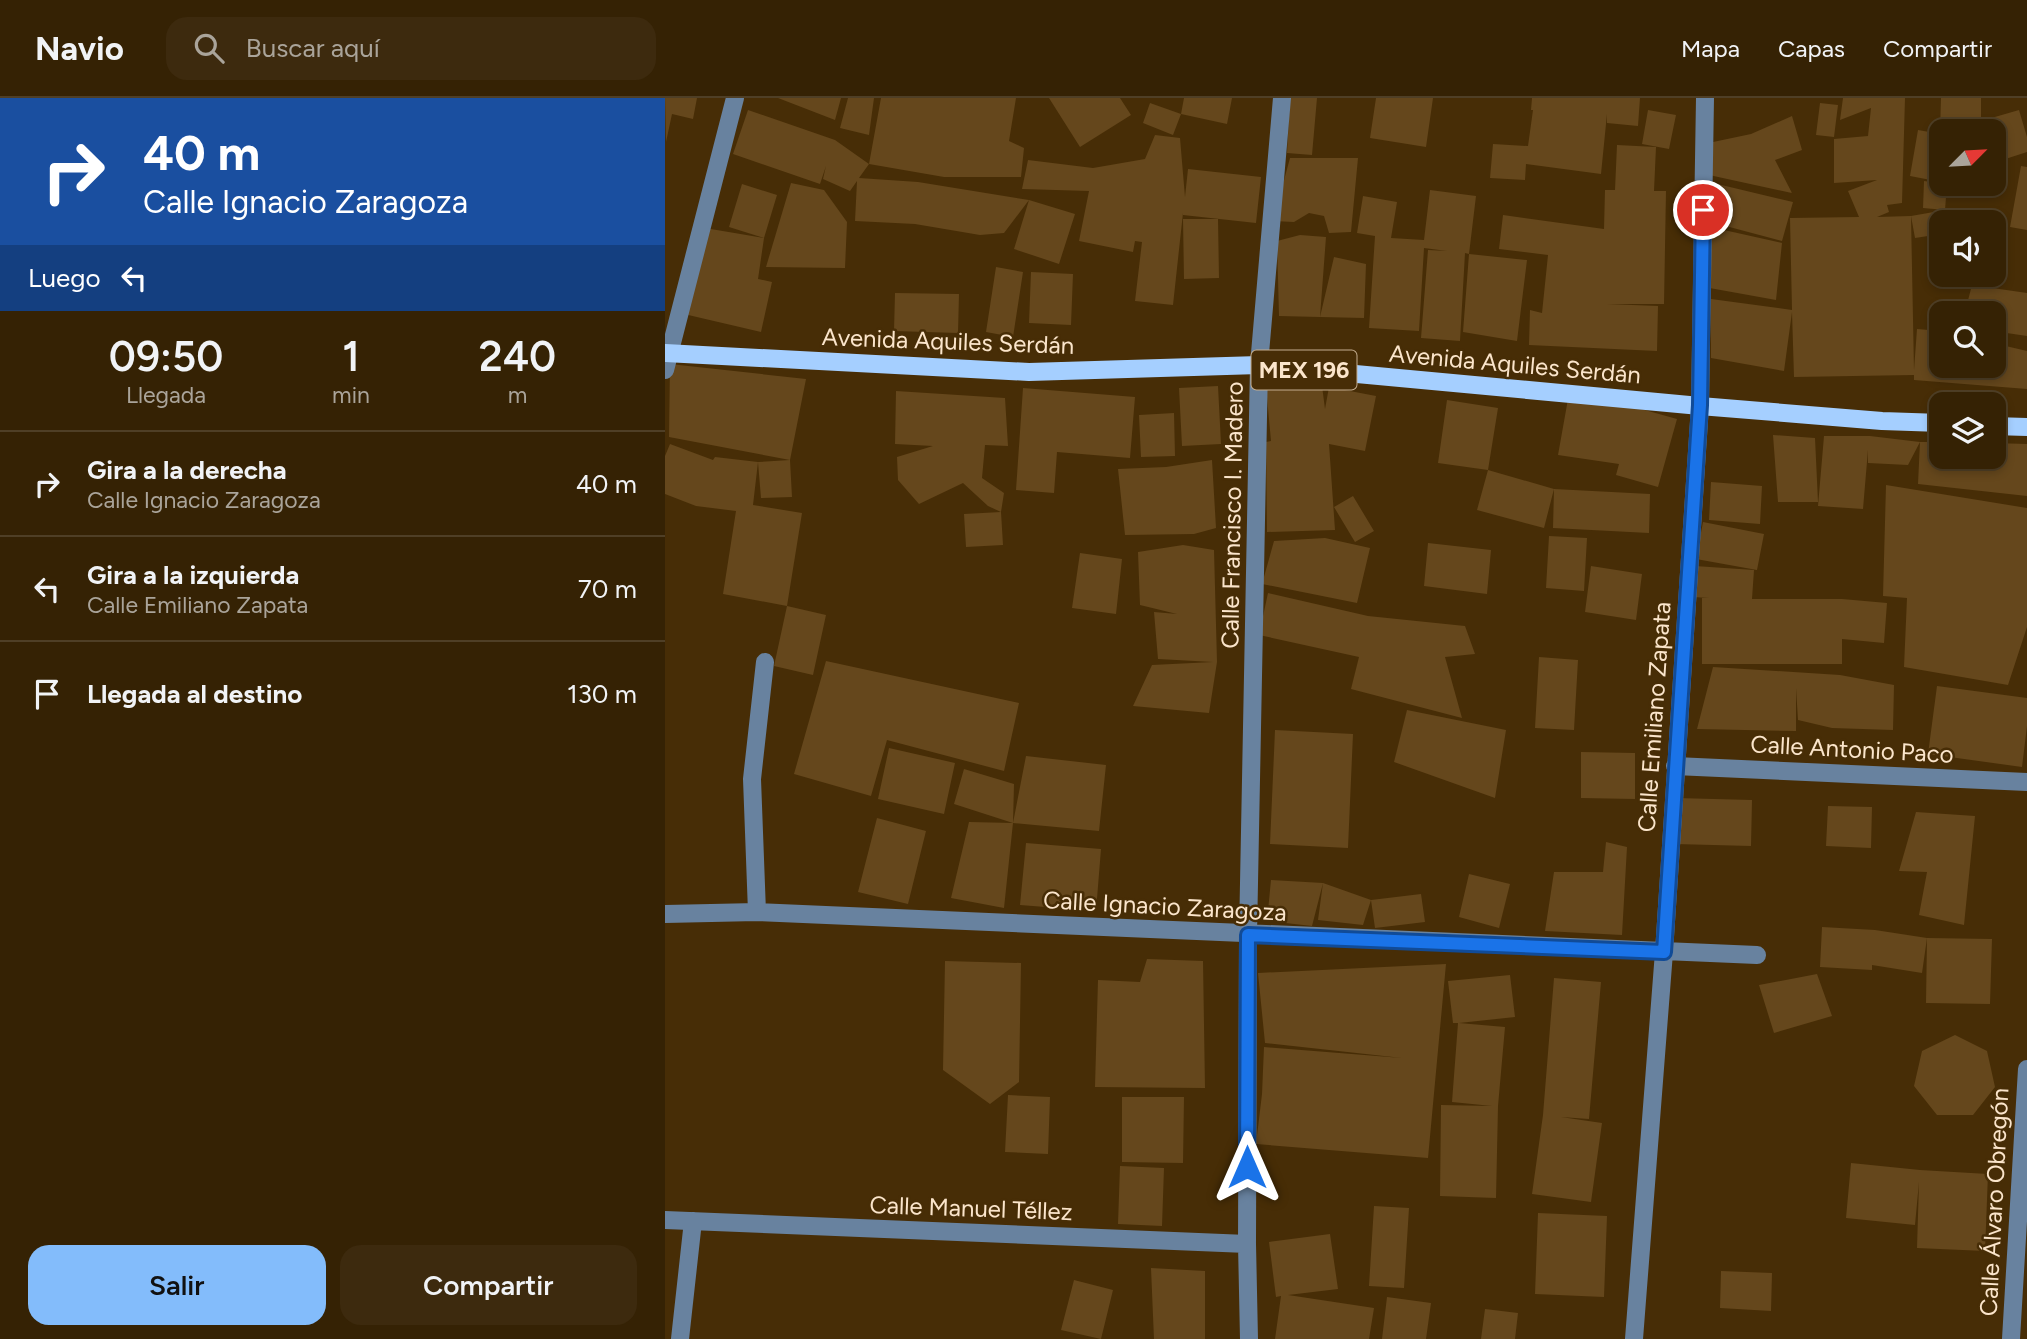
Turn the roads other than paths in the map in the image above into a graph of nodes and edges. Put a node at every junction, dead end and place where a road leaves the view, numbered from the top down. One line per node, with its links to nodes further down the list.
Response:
1 (735, 98): 4 (street)
2 (1282, 98): 5 (street, Calle Francisco I. Madero)
3 (1705, 98): 6 (street, Calle Emiliano Zapata)
4 (666, 359): 5 (main road, Avenida Aquiles Serdán / MEX 196)
5 (1259, 366): 6 (main road, Avenida Aquiles Serdán / MEX 196); 15 (street, Calle Francisco I. Madero)
6 (1700, 405): 7 (main road, Avenida Aquiles Serdán / MEX 196); 11 (street, Calle Emiliano Zapata)
7 (1929, 423)
8 (2006, 426): 9 (main road)
9 (2027, 427)
10 (765, 662): 13 (street)
11 (1675, 766): 12 (street, Calle Antonio Paco); 16 (street, Calle Emiliano Zapata)
12 (2027, 782)
13 (757, 912): 14 (street, Calle Ignacio Zaragoza); 15 (street, Calle Ignacio Zaragoza)
14 (665, 914)
15 (1248, 935): 16 (street, Calle Ignacio Zaragoza); 22 (street, Calle Francisco I. Madero)
16 (1664, 952): 17 (street, Calle Ignacio Zaragoza); 25 (street, Calle Emiliano Zapata)
17 (1757, 956)
18 (2027, 1069): 19 (street, Calle Álvaro Obregón)
19 (2024, 1139): 26 (street, Calle Álvaro Obregón)
20 (665, 1220): 21 (street, Calle Manuel Téllez)
21 (694, 1220): 22 (street, Calle Manuel Téllez); 23 (street)
22 (1247, 1244): 24 (street, Calle Francisco I. Madero)
23 (680, 1339)
24 (1249, 1339)
25 (1634, 1339)
26 (2011, 1339)

